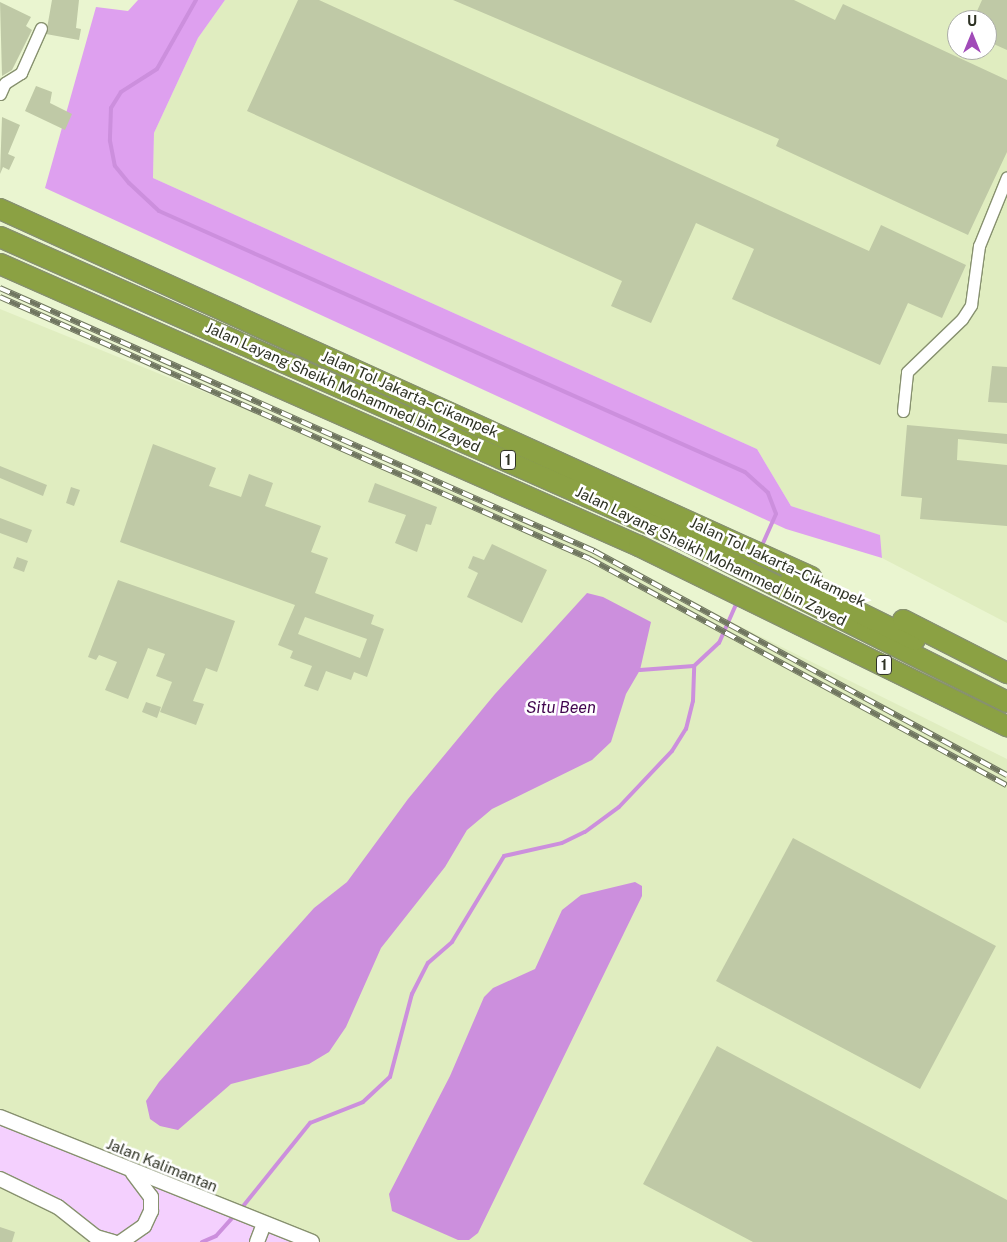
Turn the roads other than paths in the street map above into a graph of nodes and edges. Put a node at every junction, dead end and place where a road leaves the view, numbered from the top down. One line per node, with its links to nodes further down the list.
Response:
1 (41, 28): 2 (street)
2 (0, 94)
3 (1007, 177): 8 (street)
4 (0, 209): 9 (highway, Jalan Tol Jakarta–Cikampek / 1)
5 (0, 223): 10 (highway, Jalan Layang Sheikh Mohammed bin Zayed / 1)
6 (0, 237): 11 (highway, Jalan Layang Sheikh Mohammed bin Zayed / 1)
7 (0, 264): 12 (highway, 1)
8 (903, 411)
9 (1007, 673)
10 (1007, 689)
11 (1007, 702)
12 (1007, 726)
13 (0, 1117): 14 (street, Jalan Kalimantan)
14 (132, 1173): 16 (street, Jalan Kalimantan); 18 (street)
15 (0, 1180): 17 (street)
16 (264, 1224): 19 (street); 20 (street, Jalan Kalimantan)
17 (113, 1242)
18 (122, 1242)
19 (257, 1242)
20 (312, 1242)

